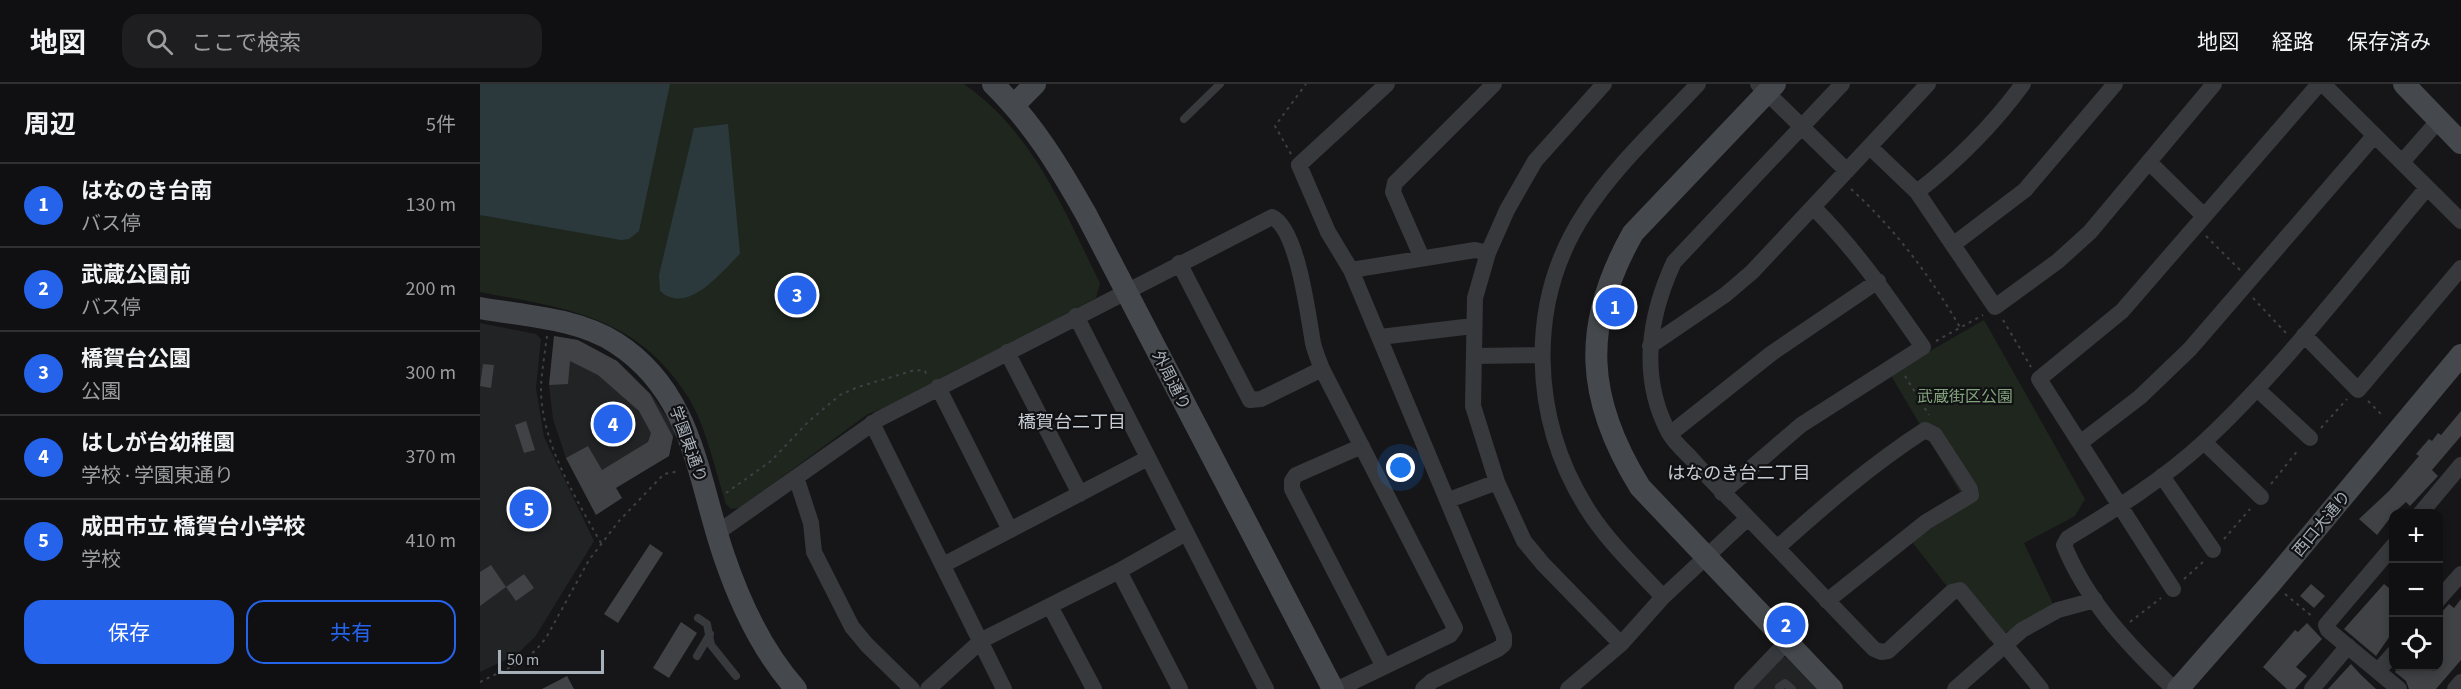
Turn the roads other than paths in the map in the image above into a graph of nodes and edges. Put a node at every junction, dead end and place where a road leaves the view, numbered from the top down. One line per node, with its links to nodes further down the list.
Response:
1 (993, 84): 16 (street, 外周通り)
2 (1035, 84): 16 (street)
3 (1220, 84): 17 (lane)
4 (1387, 84): 36 (street)
5 (1494, 84): 33 (street)
6 (1604, 84): 32 (street)
7 (1698, 84): 46 (street)
8 (1842, 84): 19 (street)
9 (1928, 84): 22 (street)
10 (2023, 84): 27 (street)
11 (2115, 84): 31 (street)
12 (2321, 84): 20 (street); 29 (street)
13 (2404, 84): 18 (street)
14 (2212, 85): 24 (street)
15 (1767, 87): 19 (street); 76 (street)
16 (1014, 105): 38 (street, 外周通り)
17 (1184, 119)
18 (2439, 120): 21 (street); 23 (street)
19 (1802, 128): 25 (street); 44 (street)
20 (2374, 136): 23 (street); 56 (street)
21 (2461, 143)
22 (1870, 147): 25 (street); 27 (street)
23 (2403, 161): 26 (street)
24 (2150, 162): 29 (street); 31 (street)
25 (1844, 175): 28 (street)
26 (2427, 188): 30 (street); 43 (street)
27 (1917, 192): 31 (street)
28 (1813, 207): 37 (street); 44 (street)
29 (2200, 221): 56 (street)
30 (2461, 221)
31 (1954, 244)
32 (1488, 253): 33 (street); 41 (street)
33 (1422, 258): 36 (street)
34 (1179, 263): 38 (street); 49 (street); 49 (street)
35 (2461, 268): 43 (street)
36 (1351, 270): 42 (street)
37 (1878, 281): 53 (street); 63 (street)
38 (1126, 290): 40 (street); 107 (street, 外周通り)
39 (480, 308): 71 (street, 学園東通り)
40 (1076, 316): 45 (street); 58 (street)
41 (1473, 326): 42 (street); 48 (street)
42 (1380, 337): 66 (street)
43 (2300, 339): 51 (street)
44 (1650, 346): 53 (street)
45 (1007, 352): 50 (street); 64 (street)
46 (1540, 355): 48 (street); 82 (street)
47 (2461, 355): 117 (street, 西口大通り)
48 (1474, 356): 62 (street)
49 (1322, 369): 57 (street)
50 (938, 387): 52 (street); 70 (street)
51 (2257, 389): 54 (street); 55 (street)
52 (872, 423): 61 (street); 77 (street)
53 (1670, 434): 63 (street)
54 (2310, 438)
55 (2204, 442): 60 (street); 65 (street)
56 (2080, 443): 67 (street)
57 (1362, 446): 95 (street); 95 (street)
58 (1148, 458): 64 (street); 72 (street)
59 (2461, 465): 68 (street)
60 (2162, 476): 67 (street); 74 (street)
61 (796, 477): 71 (street); 101 (street)
62 (1497, 482): 66 (street); 90 (street)
63 (1722, 493): 69 (street)
64 (1080, 494): 70 (street)
65 (2261, 497)
66 (1449, 500): 109 (street)
67 (2121, 506): 80 (street); 83 (street)
68 (2423, 509)
69 (1748, 518): 73 (street); 76 (street)
70 (1010, 530): 77 (street)
71 (717, 533): 100 (street, 学園東通り)
72 (1186, 533): 78 (street); 106 (street)
73 (1777, 548): 84 (street); 84 (street)
74 (2213, 550)
75 (2389, 550): 92 (street)
76 (1706, 558): 82 (street); 89 (street)
77 (943, 565): 88 (street)
78 (1119, 570): 85 (street); 105 (street)
79 (2461, 574): 81 (street)
80 (2173, 589)
81 (2443, 595)
82 (1663, 597): 90 (street)
83 (2095, 600): 91 (street); 116 (street)
84 (1827, 601): 91 (street)
85 (1050, 606): 88 (street); 104 (street)
86 (698, 618): 87 (lane)
87 (710, 634): 93 (lane); 97 (lane)
88 (982, 640): 102 (street); 103 (street)
89 (1786, 643): 111 (street); 113 (street)
90 (1621, 644): 110 (street)
91 (2007, 646): 114 (street); 115 (street)
92 (2348, 646): 96 (street); 118 (street)
93 (696, 656)
94 (2389, 659): 96 (street)
95 (1384, 667): 108 (street)
96 (2378, 671): 119 (street)
97 (736, 676)
98 (2461, 682): 120 (street)
99 (1779, 687): 112 (lane)
100 (796, 689)
101 (912, 689)
102 (928, 689)
103 (1005, 689)
104 (1094, 689)
105 (1180, 689)
106 (1266, 689)
107 (1333, 689)
108 (1338, 689)
109 (1424, 689)
110 (1568, 689)
111 (1742, 689)
112 (1792, 689)
113 (1832, 689)
114 (1955, 689)
115 (2041, 689)
116 (2174, 689)
117 (2178, 689)
118 (2312, 689)
119 (2398, 689)
120 (2455, 689)

